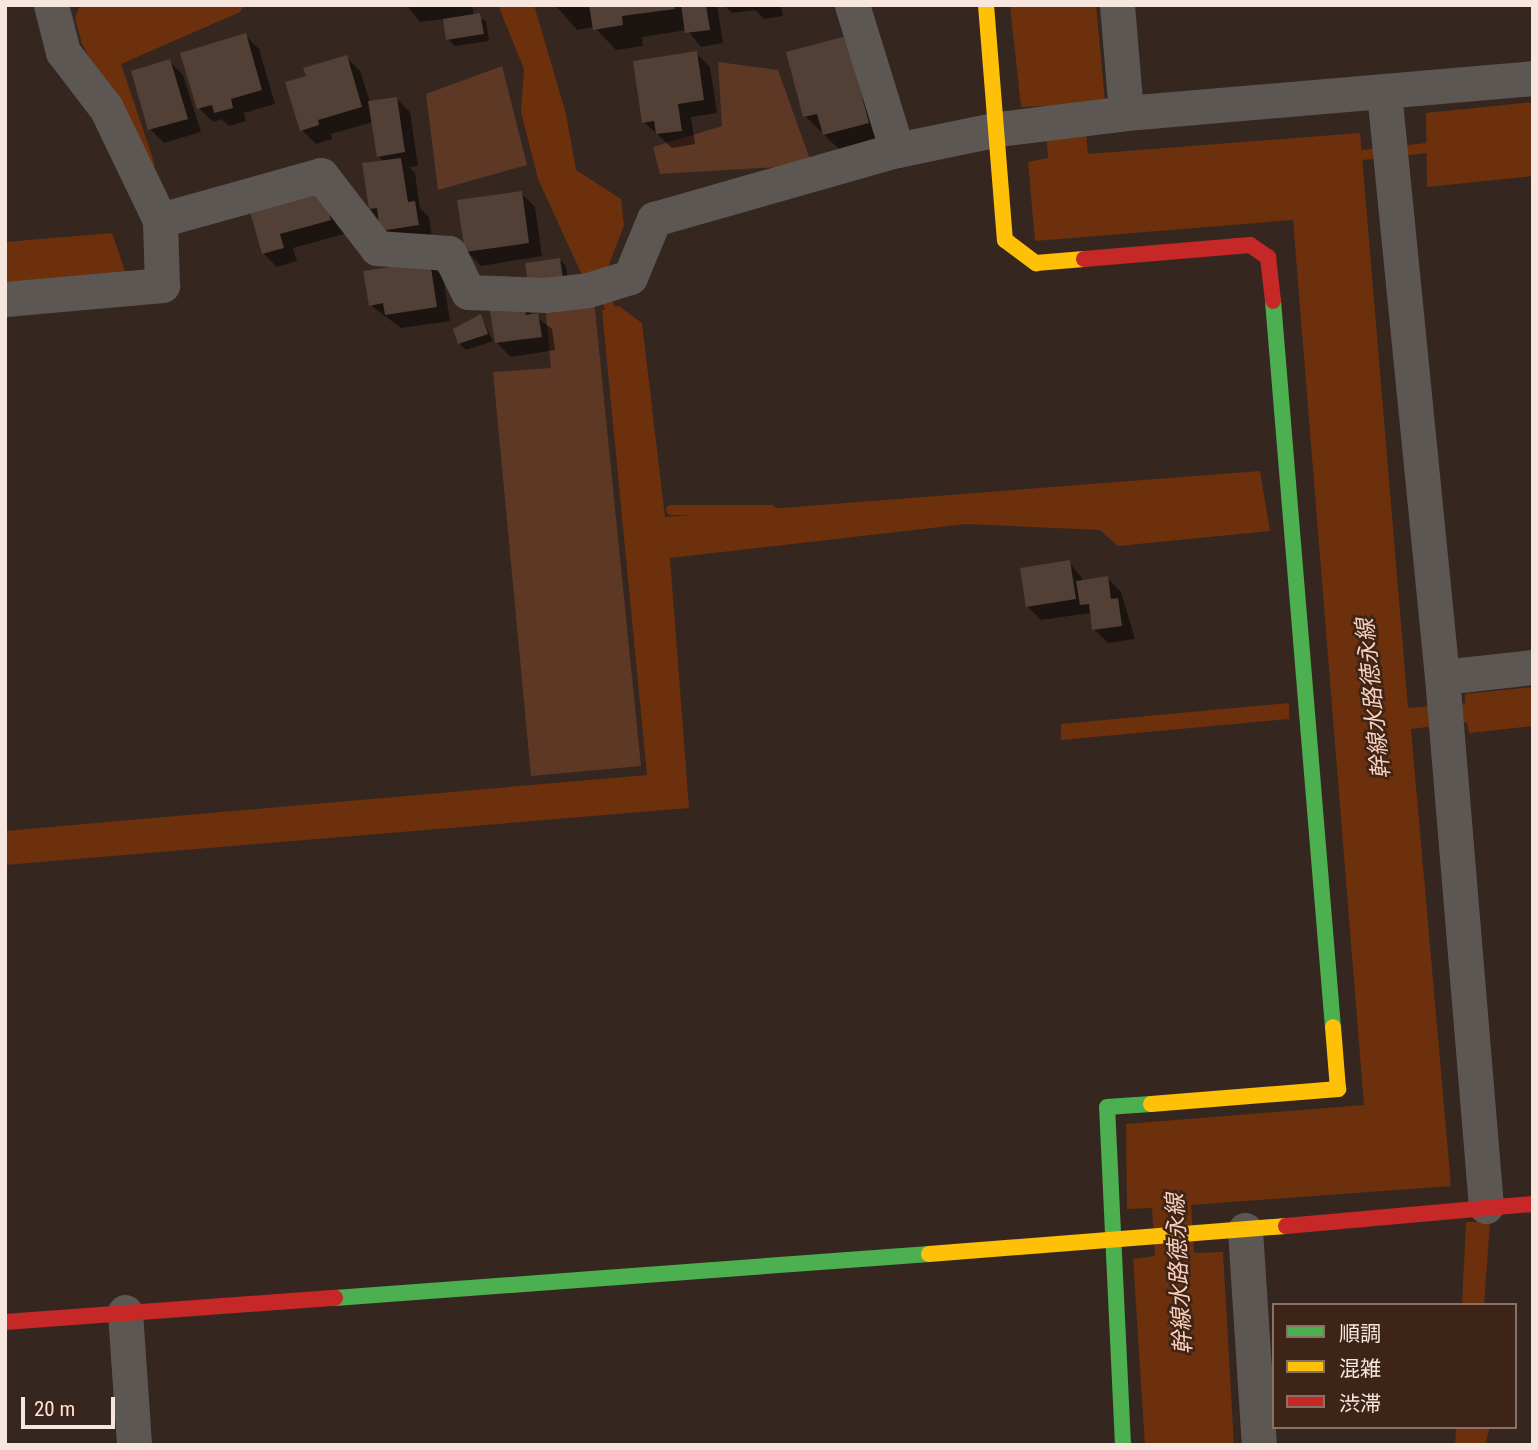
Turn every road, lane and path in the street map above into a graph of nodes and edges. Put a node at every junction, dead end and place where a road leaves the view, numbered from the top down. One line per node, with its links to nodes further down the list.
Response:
1 (51, 5): 10 (street)
2 (852, 5): 9 (street)
3 (986, 5): 8 (street)
4 (1117, 5): 7 (street)
5 (1533, 78): 6 (street)
6 (1384, 92): 7 (street); 13 (street)
7 (1110, 115): 8 (street)
8 (1015, 127): 9 (street); 17 (street)
9 (897, 150): 10 (street)
10 (160, 220): 11 (street)
11 (5, 299)
12 (1533, 667): 13 (street)
13 (1444, 702): 15 (street)
14 (1533, 1204): 15 (street)
15 (1486, 1206): 16 (street)
16 (1245, 1230): 17 (street); 22 (street)
17 (1112, 1241): 18 (street); 21 (street)
18 (125, 1312): 19 (street); 20 (street)
19 (5, 1321)
20 (134, 1445)
21 (1123, 1445)
22 (1259, 1445)

